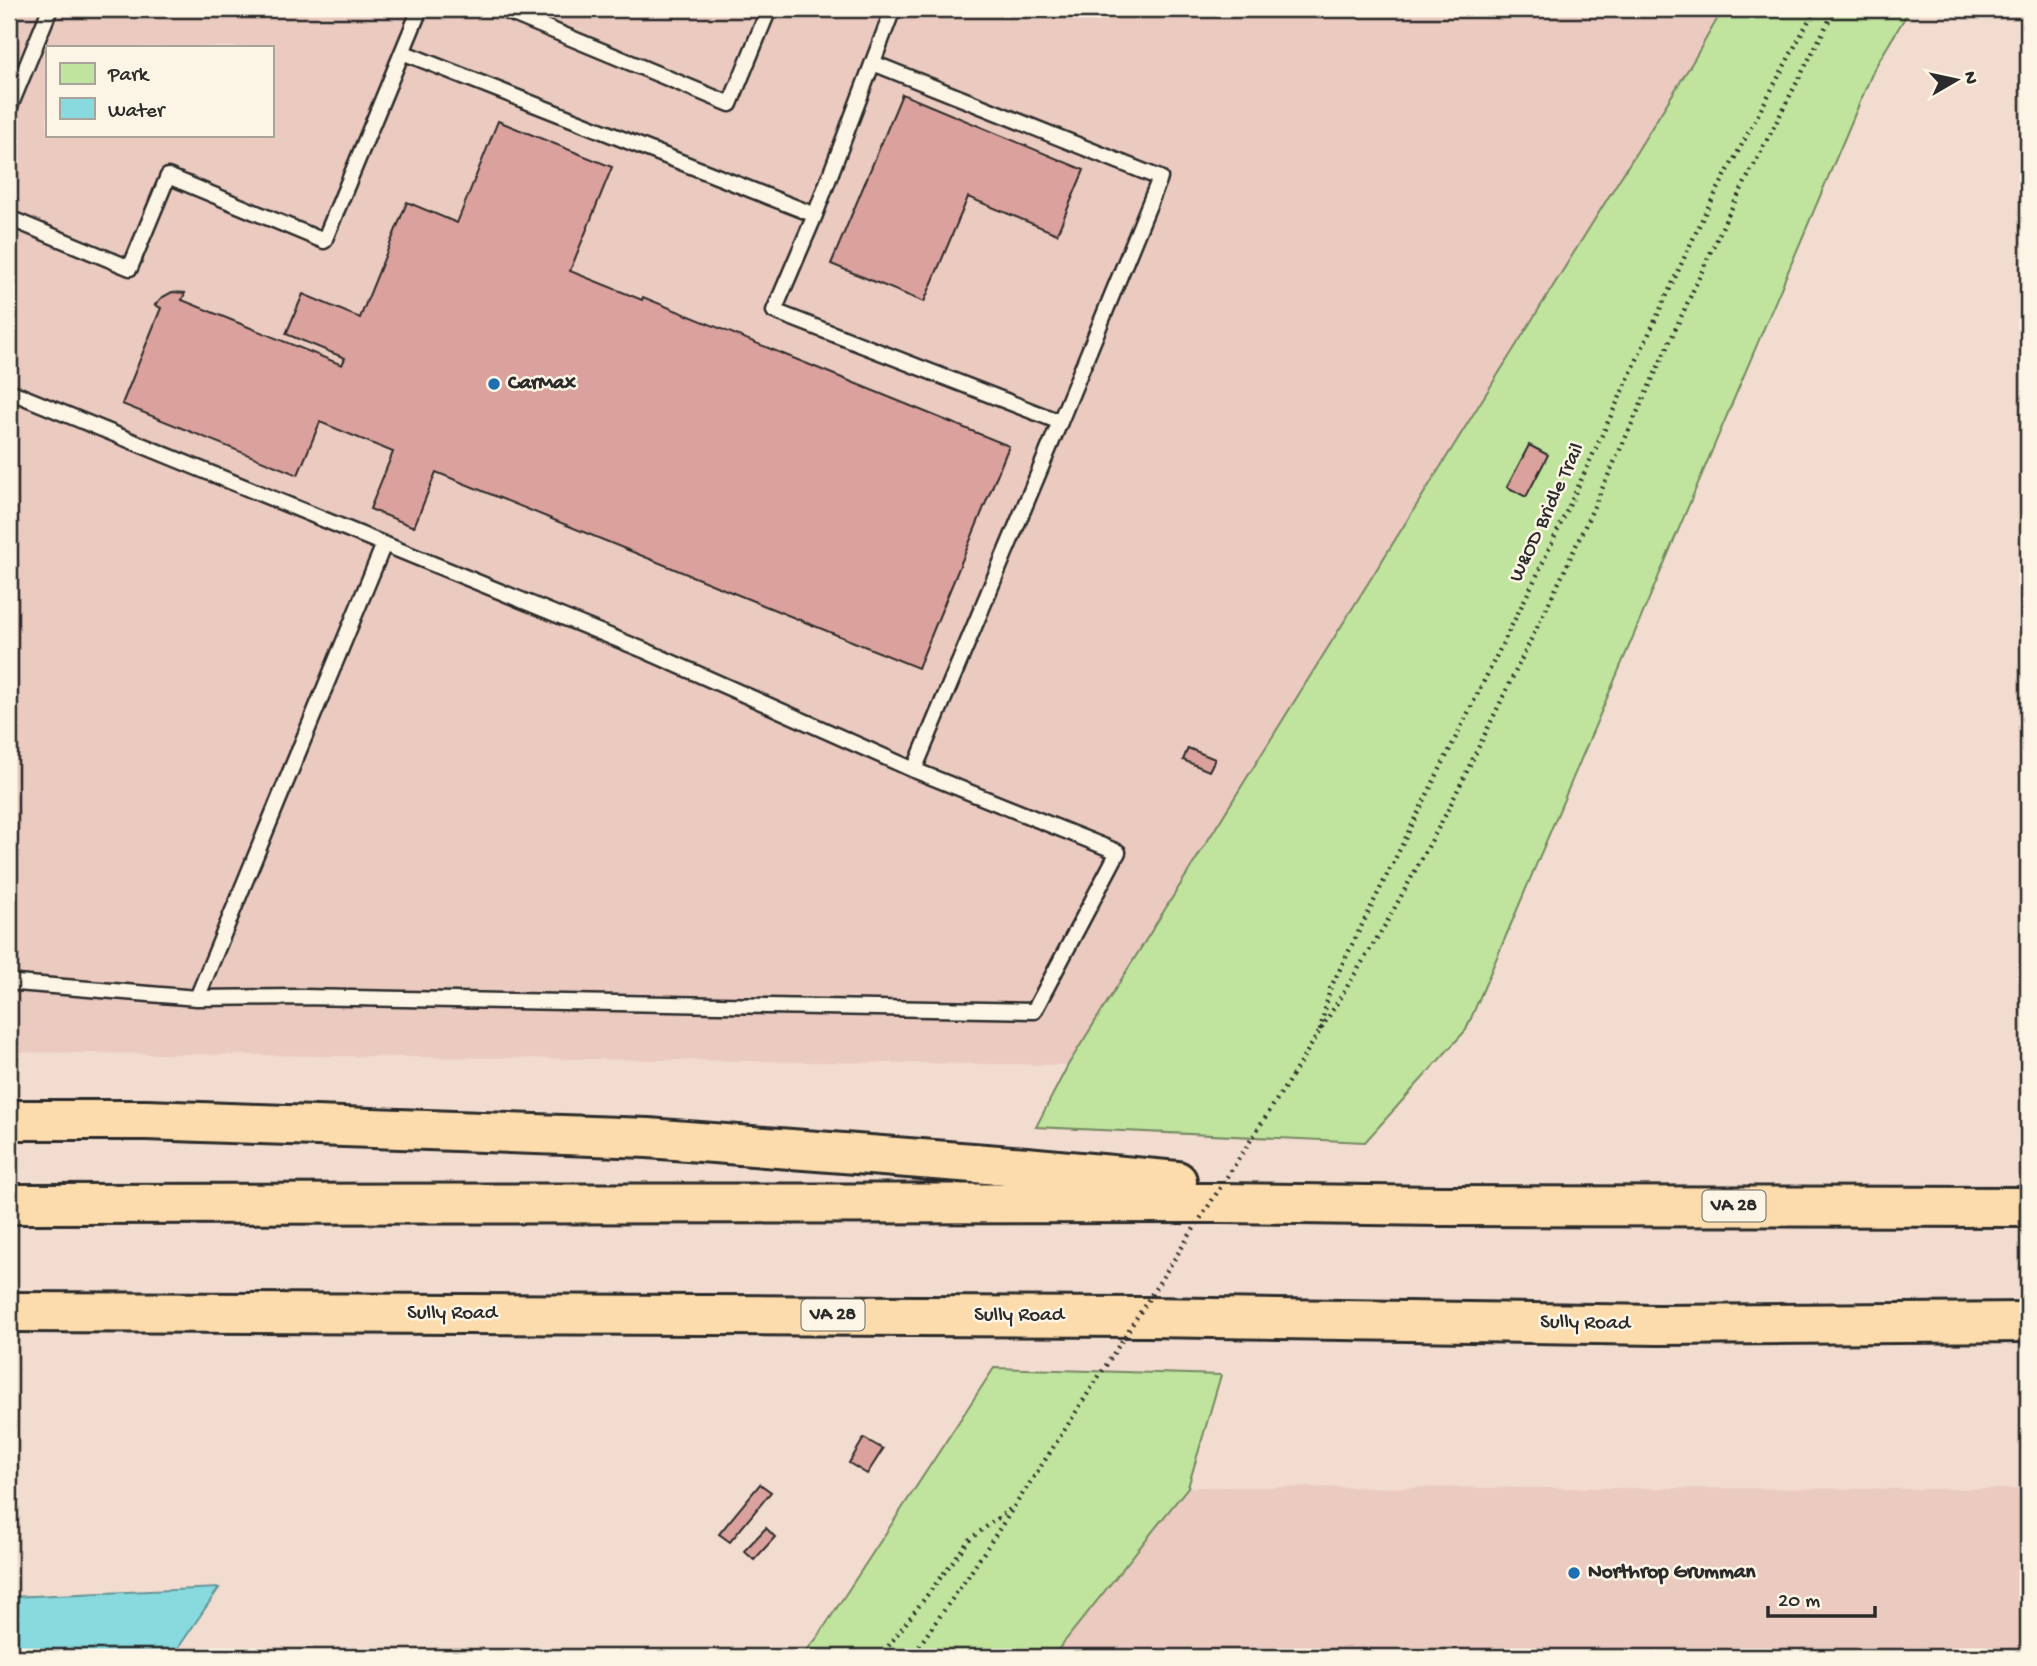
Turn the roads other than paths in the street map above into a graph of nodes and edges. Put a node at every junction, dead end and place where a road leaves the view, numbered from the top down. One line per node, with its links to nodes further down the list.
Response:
1 (50, 9): 8 (lane)
2 (420, 9): 6 (lane)
3 (501, 9): 4 (lane)
4 (769, 9)
5 (893, 9): 7 (lane)
6 (402, 52): 9 (lane); 10 (lane)
7 (873, 63): 9 (lane); 12 (lane)
8 (9, 109)
9 (815, 215): 12 (lane)
10 (9, 218)
11 (9, 391): 13 (lane)
12 (1060, 422): 14 (lane)
13 (384, 544): 14 (lane); 16 (lane)
14 (914, 770): 16 (lane)
15 (9, 980): 16 (lane)
16 (197, 998)
17 (9, 1120): 19 (highway)
18 (9, 1204): 19 (highway, VA 28)
19 (1440, 1206): 20 (highway, VA 28)
20 (2028, 1207)
21 (9, 1312): 23 (highway, Sully Road / VA 28)
22 (2028, 1322): 23 (highway, Sully Road / VA 28)
23 (1657, 1325): 24 (highway)
24 (2028, 1348)

